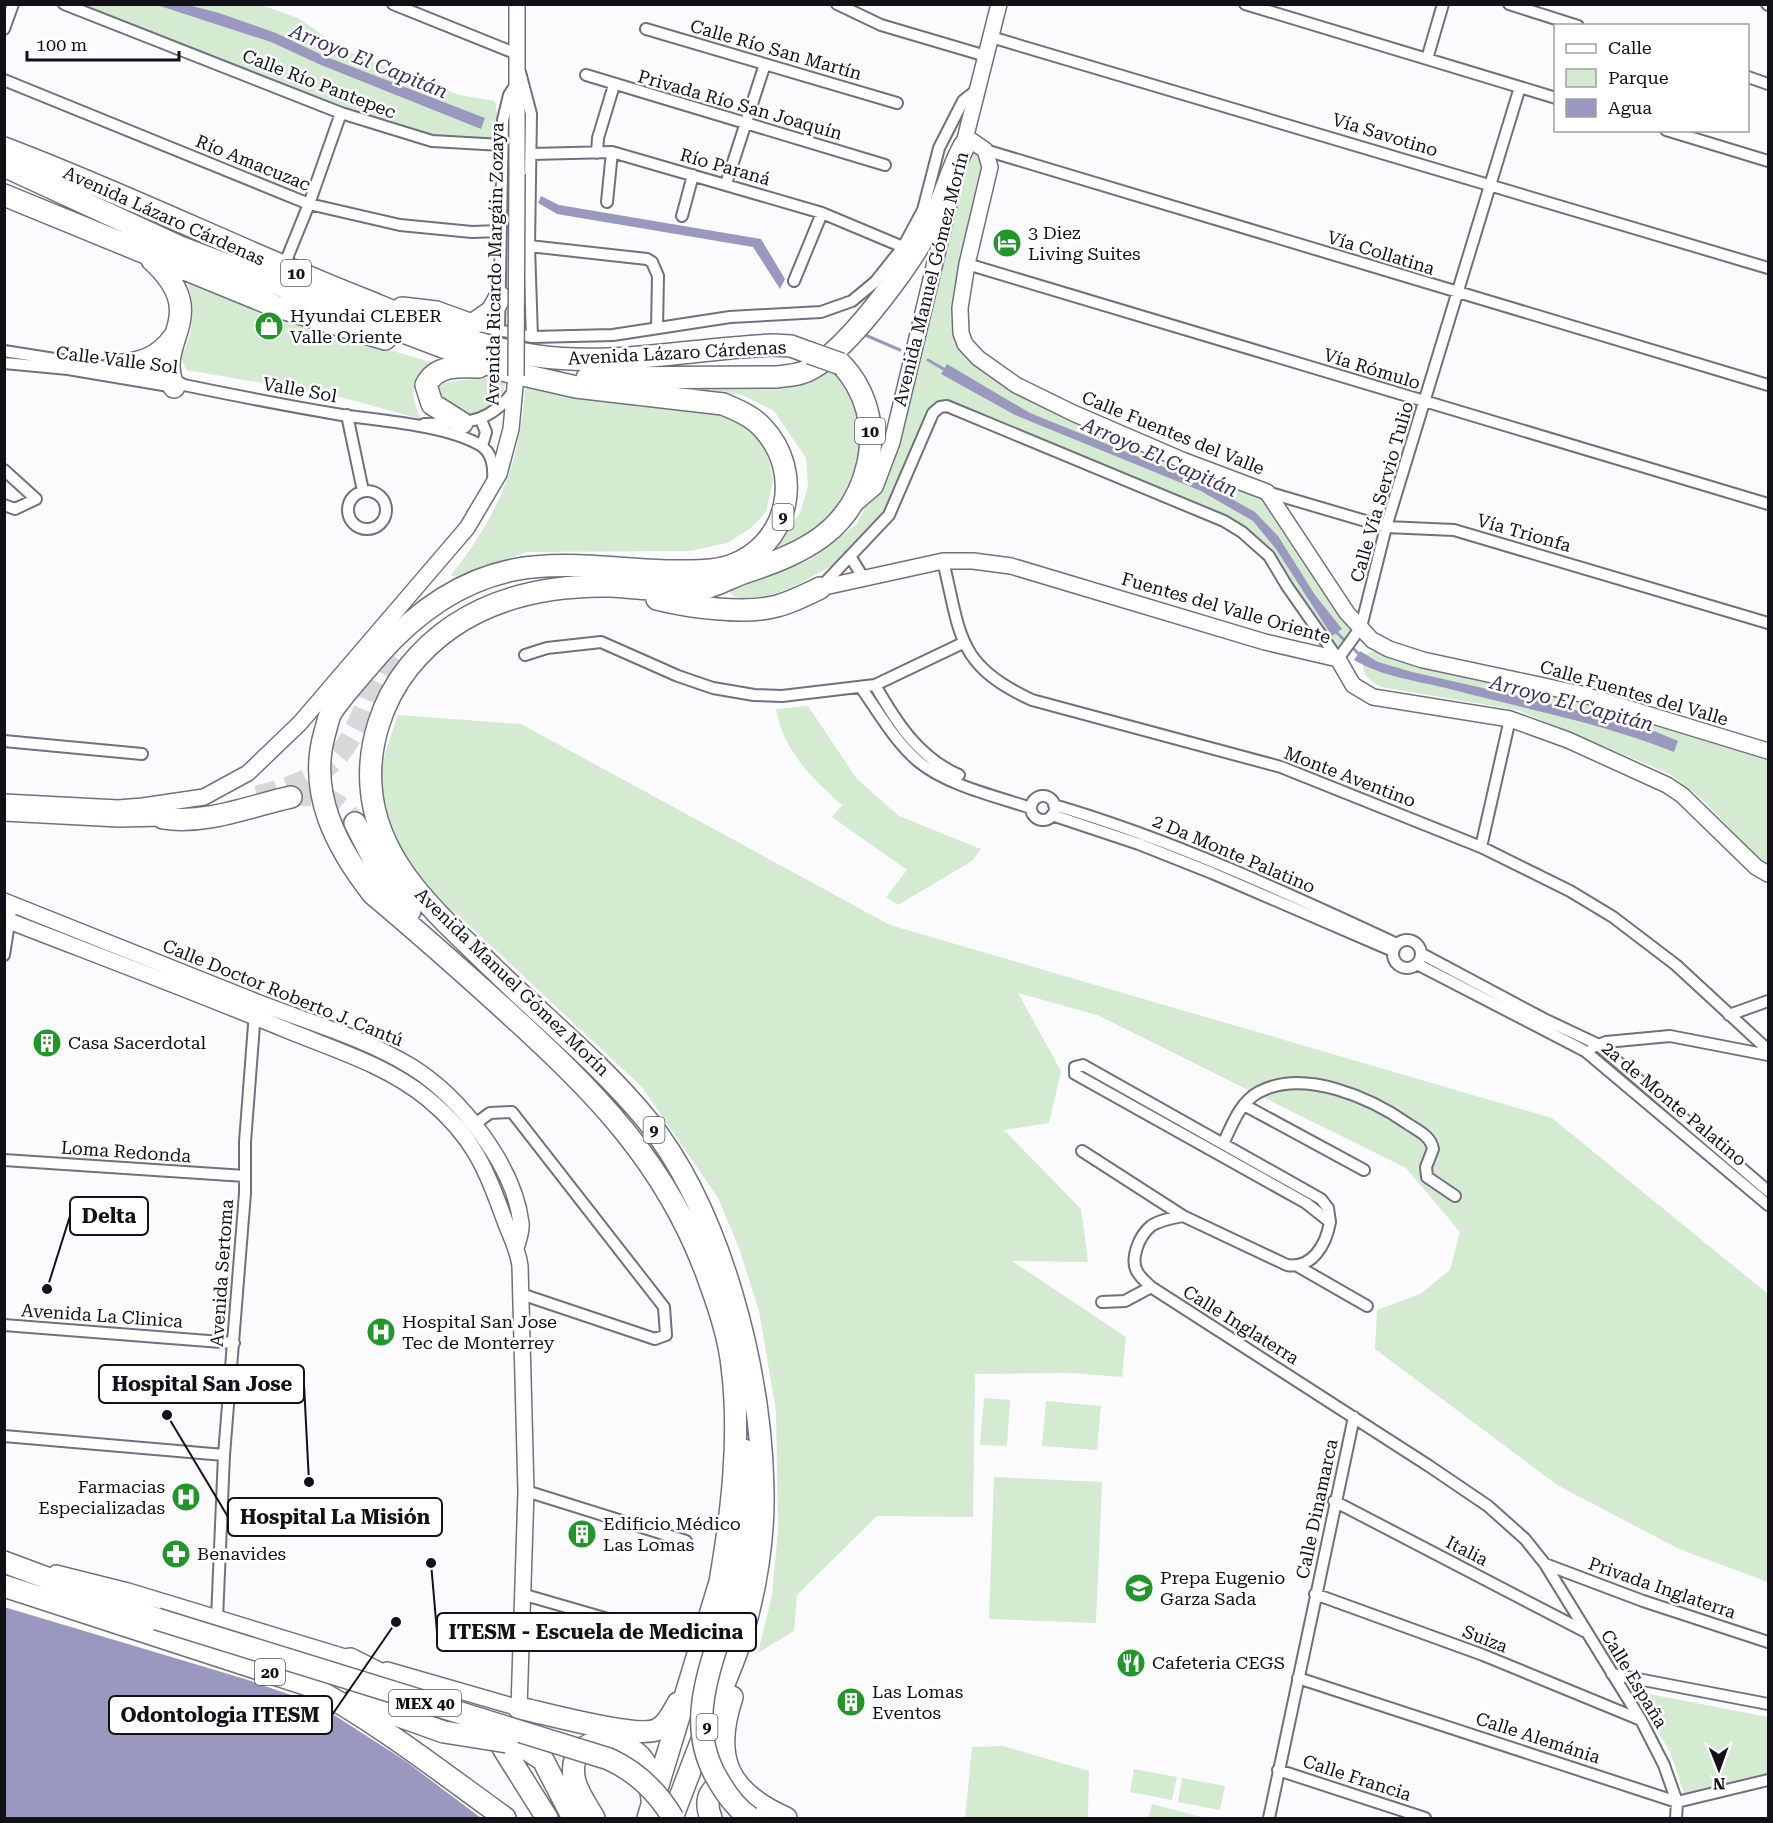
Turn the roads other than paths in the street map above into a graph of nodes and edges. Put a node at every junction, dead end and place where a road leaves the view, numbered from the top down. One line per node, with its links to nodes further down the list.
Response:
1 (13, 4): 11 (street)
2 (64, 4): 28 (street, Calle Río Pantepec)
3 (393, 4): 16 (street)
4 (517, 4): 16 (street, Avenida Ricardo Margáin Zozaya)
5 (837, 4): 14 (street)
6 (999, 4): 13 (street, Avenida Manuel Gómez Morín / 9)
7 (1245, 4): 15 (street)
8 (1443, 4): 15 (street)
9 (1509, 4): 10 (street)
10 (1572, 24)
11 (4, 28)
12 (646, 29): 17 (street, Calle Río San Martín)
13 (991, 37): 14 (street, Avenida Manuel Gómez Morín / 9); 43 (street, Vía Savotino)
14 (986, 56): 25 (street, Avenida Manuel Gómez Morín / 9)
15 (1427, 59): 24 (street)
16 (517, 60): 21 (street, Avenida Ricardo Margáin Zozaya); 37 (street)
17 (765, 64): 27 (street, Calle Río San Martín); 29 (street)
18 (586, 75): 23 (street, Privada Río San Joaquín)
19 (1749, 77): 22 (street)
20 (4, 80): 46 (street, Río Amacuzac)
21 (517, 83): 32 (street, Avenida Ricardo Margáin Zozaya); 69 (street, Avenida Ricardo Margáin Zozaya, bridge)
22 (1768, 84)
23 (614, 85): 29 (street, Privada Río San Joaquín); 36 (street)
24 (1520, 87): 26 (street); 43 (street, Calle Vía Servio Tulio)
25 (978, 88): 31 (street, Avenida Manuel Gómez Morín / 9); 51 (street)
26 (1554, 97)
27 (897, 103)
28 (341, 113): 32 (street, Calle Río Pantepec); 46 (street)
29 (745, 123): 39 (street, Privada Río San Joaquín); 42 (street)
30 (1673, 132): 38 (street)
31 (965, 142): 34 (street); 69 (highway); 81 (street, Avenida Manuel Gómez Morín / 9)
32 (502, 145): 49 (street, Avenida Ricardo Margáin Zozaya)
33 (4, 148): 54 (highway, Avenida Lázaro Cárdenas / 10)
34 (986, 150): 53 (street, Calle Fuentes del Valle); 57 (street, Vía Collatina)
35 (612, 152): 36 (street, Río Paraná); 41 (street, Río Paraná); 45 (street)
36 (597, 153): 37 (street, Río Paraná)
37 (531, 154): 50 (street)
38 (1768, 161)
39 (885, 165)
40 (4, 166): 65 (highway, Avenida Lázaro Cárdenas / 10)
41 (693, 175): 42 (street, Río Paraná); 48 (street)
42 (726, 184): 47 (street, Río Paraná)
43 (1491, 184): 55 (street, Vía Savotino); 57 (street, Calle Vía Servio Tulio)
44 (4, 195): 52 (highway)
45 (607, 202)
46 (309, 204): 49 (street, Río Amacuzac); 54 (street)
47 (822, 213): 51 (street, Río Paraná); 56 (street)
48 (682, 216)
49 (500, 231): 58 (street, Avenida Ricardo Margáin Zozaya)
50 (530, 246): 61 (street); 64 (street)
51 (903, 247): 61 (street)
52 (148, 255): 63 (highway); 65 (highway)
53 (967, 264): 72 (street, Vía Rómulo); 80 (street, Calle Fuentes del Valle)
54 (283, 268): 59 (highway, Avenida Lázaro Cárdenas / 10)
55 (1768, 268)
56 (794, 281)
57 (1458, 293): 71 (street, Vía Collatina); 72 (street, Calle Vía Servio Tulio)
58 (500, 297): 60 (highway); 62 (street, Avenida Ricardo Margáin Zozaya)
59 (387, 309): 60 (highway); 81 (highway, Avenida Lázaro Cárdenas / 10, bridge)
60 (472, 325): 62 (street)
61 (657, 328): 64 (street)
62 (499, 329): 64 (street)
63 (178, 332): 68 (highway); 70 (highway)
64 (532, 337)
65 (433, 345): 69 (highway, Avenida Lázaro Cárdenas / 10)
66 (4, 351): 68 (street, Calle Valle Sol)
67 (4, 363): 70 (street, Calle Valle Sol)
68 (113, 366): 70 (street, Calle Valle Sol)
69 (513, 379): 74 (street); 74 (highway); 78 (street, Avenida Ricardo Margáin Zozaya); 100 (highway, Avenida Manuel Gómez Morín / 9)
70 (176, 383): 73 (street, Valle Sol)
71 (1768, 385)
72 (1426, 402): 82 (street, Vía Rómulo); 84 (street, Calle Vía Servio Tulio)
73 (347, 415): 75 (street, Valle Sol); 79 (street)
74 (471, 421): 75 (street, Valle Sol); 76 (street)
75 (410, 425): 76 (street, Valle Sol)
76 (482, 446): 78 (street)
77 (4, 470): 83 (street)
78 (492, 486): 95 (street, Avenida Ricardo Margáin Zozaya)
79 (363, 490)
80 (1267, 492): 84 (street, Vía Trionfa); 92 (street, Calle Fuentes del Valle)
81 (855, 504): 89 (highway, Avenida Manuel Gómez Morín / 9)
82 (1768, 504)
83 (4, 505)
84 (1386, 527): 91 (street, Vía Trionfa); 92 (street, Calle Vía Servio Tulio)
85 (850, 556): 87 (street); 90 (street); 97 (street)
86 (943, 561): 87 (street, Fuentes del Valle Oriente); 93 (street, Monte Aventino); 97 (street, Fuentes del Valle Oriente)
87 (864, 579): 90 (street, Fuentes del Valle Oriente)
88 (566, 586): 89 (highway, Avenida Manuel Gómez Morín / 9); 94 (highway); 166 (highway, Avenida Manuel Gómez Morín / 9)
89 (607, 586): 90 (highway)
90 (820, 588)
91 (1768, 623)
92 (1361, 627): 97 (street, Calle Vía Servio Tulio); 103 (street, Calle Fuentes del Valle)
93 (963, 643): 98 (street); 113 (street, Monte Aventino)
94 (400, 648)
95 (364, 649): 100 (highway); 107 (street, Avenida Ricardo Margáin Zozaya)
96 (525, 655): 99 (street)
97 (1338, 659): 101 (street, Fuentes del Valle Oriente)
98 (875, 685): 99 (street); 108 (street)
99 (862, 688): 108 (street)
100 (331, 713): 121 (highway, Avenida Manuel Gómez Morín / 9)
101 (1510, 720): 113 (street); 114 (street, Fuentes del Valle Oriente)
102 (4, 741): 104 (street)
103 (1768, 752)
104 (142, 754)
105 (291, 797): 111 (highway)
106 (245, 800): 111 (highway)
107 (4, 802)
108 (1032, 805): 109 (street); 109 (street)
109 (1053, 810): 117 (street, 2 Da Monte Palatino)
110 (4, 813): 111 (street)
111 (163, 818)
112 (355, 823): 121 (highway)
113 (1480, 847): 124 (street, Monte Aventino)
114 (1768, 874)
115 (8, 903): 116 (street); 123 (street, Calle Doctor Roberto J. Cantú)
116 (6, 920): 119 (street); 123 (street, Calle Doctor Roberto J. Cantú)
117 (1395, 948): 118 (street); 120 (street)
118 (1422, 954): 120 (street); 126 (street)
119 (4, 955)
120 (1417, 964): 129 (street)
121 (477, 984): 151 (highway, Avenida Manuel Gómez Morín / 9)
122 (1768, 1000): 124 (street)
123 (256, 1009): 132 (street, Calle Doctor Roberto J. Cantú); 137 (street, Avenida Sertoma); 143 (street, Calle Doctor Roberto J. Cantú)
124 (1730, 1015): 125 (street, Monte Aventino)
125 (1753, 1034): 127 (street); 128 (street, Monte Aventino)
126 (1597, 1044): 127 (street); 129 (street); 138 (street, 2a de Monte Palatino)
127 (1734, 1047): 130 (street)
128 (1768, 1050)
129 (1585, 1052): 140 (street, 2a de Monte Palatino)
130 (1768, 1055)
131 (1244, 1105): 133 (street); 136 (street); 139 (street)
132 (475, 1124): 143 (street, Calle Doctor Roberto J. Cantú); 146 (street)
133 (1223, 1144): 142 (street); 142 (street)
134 (1082, 1151): 141 (street)
135 (4, 1160): 137 (street, Loma Redonda)
136 (1364, 1170)
137 (246, 1176): 150 (street, Avenida Sertoma)
138 (1768, 1191)
139 (1455, 1196)
140 (1768, 1205)
141 (1183, 1216): 144 (street); 145 (street, Calle Inglaterra)
142 (1330, 1222): 144 (street)
143 (517, 1245): 146 (street, Calle Doctor Roberto J. Cantú)
144 (1299, 1267): 148 (street)
145 (1151, 1287): 147 (street); 152 (street, Calle Inglaterra)
146 (520, 1294): 155 (street, Calle Doctor Roberto J. Cantú)
147 (1102, 1302)
148 (1367, 1306)
149 (4, 1325): 150 (street, Avenida La Clinica)
150 (234, 1343): 154 (street, Avenida Sertoma)
151 (734, 1402): 173 (highway, Avenida Manuel Gómez Morín / 9); 193 (highway, bridge)
152 (1354, 1417): 156 (street, Calle Dinamarca); 159 (street, Calle Inglaterra)
153 (4, 1436): 154 (street)
154 (224, 1455): 164 (street, Avenida Sertoma)
155 (526, 1491): 157 (street); 162 (street, Calle Doctor Roberto J. Cantú)
156 (1334, 1501): 161 (street, Calle Dinamarca); 165 (street, Italia)
157 (686, 1541)
158 (4, 1563): 163 (highway); 164 (street, 20)
159 (1545, 1564): 165 (street, Calle España); 168 (street, Privada Inglaterra)
160 (4, 1584): 163 (highway, MEX 40); 172 (highway, 20)
161 (1315, 1594): 171 (street, Calle Dinamarca); 178 (street, Suiza)
162 (525, 1595): 167 (street); 177 (street, Calle Doctor Roberto J. Cantú)
163 (157, 1619): 192 (highway, MEX 40, bridge)
164 (217, 1619): 169 (street, 20)
165 (1585, 1631): 170 (street, Calle España)
166 (742, 1635): 183 (highway); 192 (highway, Avenida Manuel Gómez Morín / 9)
167 (667, 1636)
168 (1768, 1642)
169 (351, 1659): 174 (street); 176 (highway, 20)
170 (1612, 1674): 175 (street); 178 (street, Calle España)
171 (1298, 1678): 182 (street, Calle Dinamarca); 185 (street, Calle Alemánia)
172 (308, 1685): 180 (highway, bridge); 188 (highway, 20)
173 (688, 1687): 177 (highway); 186 (highway, Avenida Manuel Gómez Morín / 9)
174 (471, 1694): 177 (street); 181 (street)
175 (1768, 1704)
176 (442, 1706)
177 (519, 1708): 179 (highway)
178 (1641, 1720): 185 (street, Calle España)
179 (607, 1740): 186 (highway); 191 (highway)
180 (505, 1745): 181 (highway); 189 (highway)
181 (544, 1763): 190 (highway)
182 (1278, 1770): 195 (street, Calle Dinamarca); 196 (street, Calle Francia)
183 (732, 1780): 187 (highway); 194 (highway)
184 (1768, 1780): 185 (street)
185 (1677, 1802): 197 (street, Calle España)
186 (649, 1814)
187 (710, 1814)
188 (505, 1818)
189 (547, 1818)
190 (573, 1818)
191 (594, 1818)
192 (672, 1818)
193 (751, 1818)
194 (786, 1818)
195 (1269, 1818)
196 (1425, 1818)
197 (1676, 1818)

